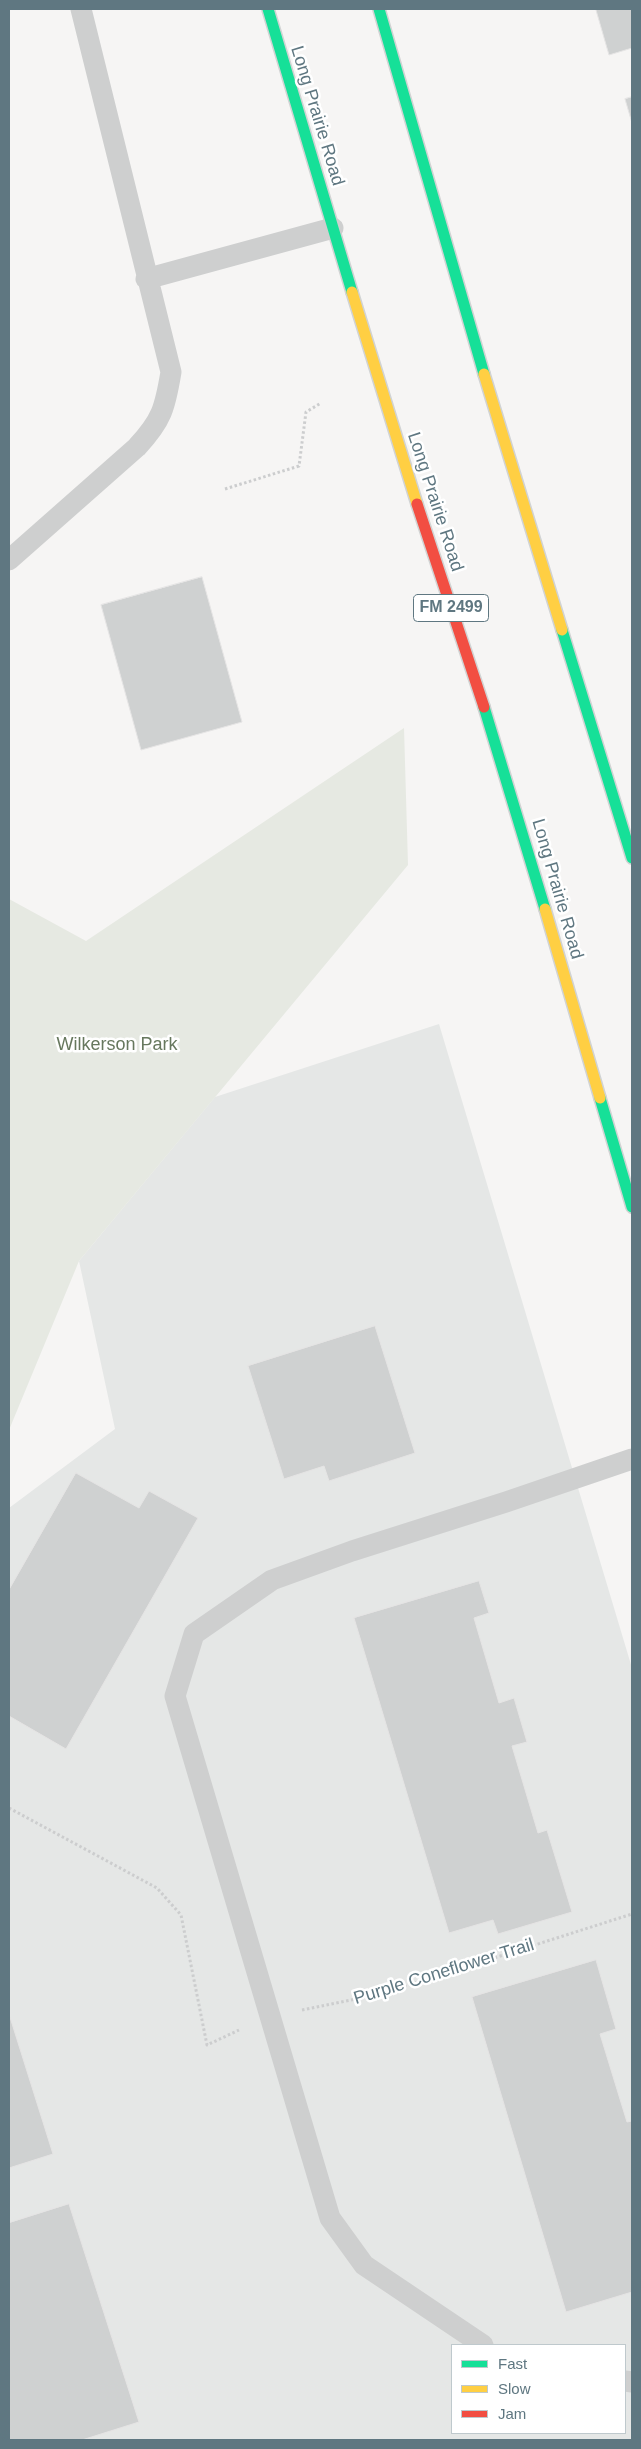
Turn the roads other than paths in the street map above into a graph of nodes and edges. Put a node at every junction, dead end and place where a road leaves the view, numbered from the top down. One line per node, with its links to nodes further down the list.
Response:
1 (81, 9): 5 (lane)
2 (268, 9): 4 (main road, Long Prairie Road / FM 2499)
3 (379, 9): 7 (main road)
4 (333, 228): 5 (lane); 8 (main road, Long Prairie Road / FM 2499)
5 (146, 279): 6 (lane)
6 (9, 560)
7 (632, 858)
8 (632, 1207)
9 (632, 1459): 10 (lane)
10 (482, 2344)

